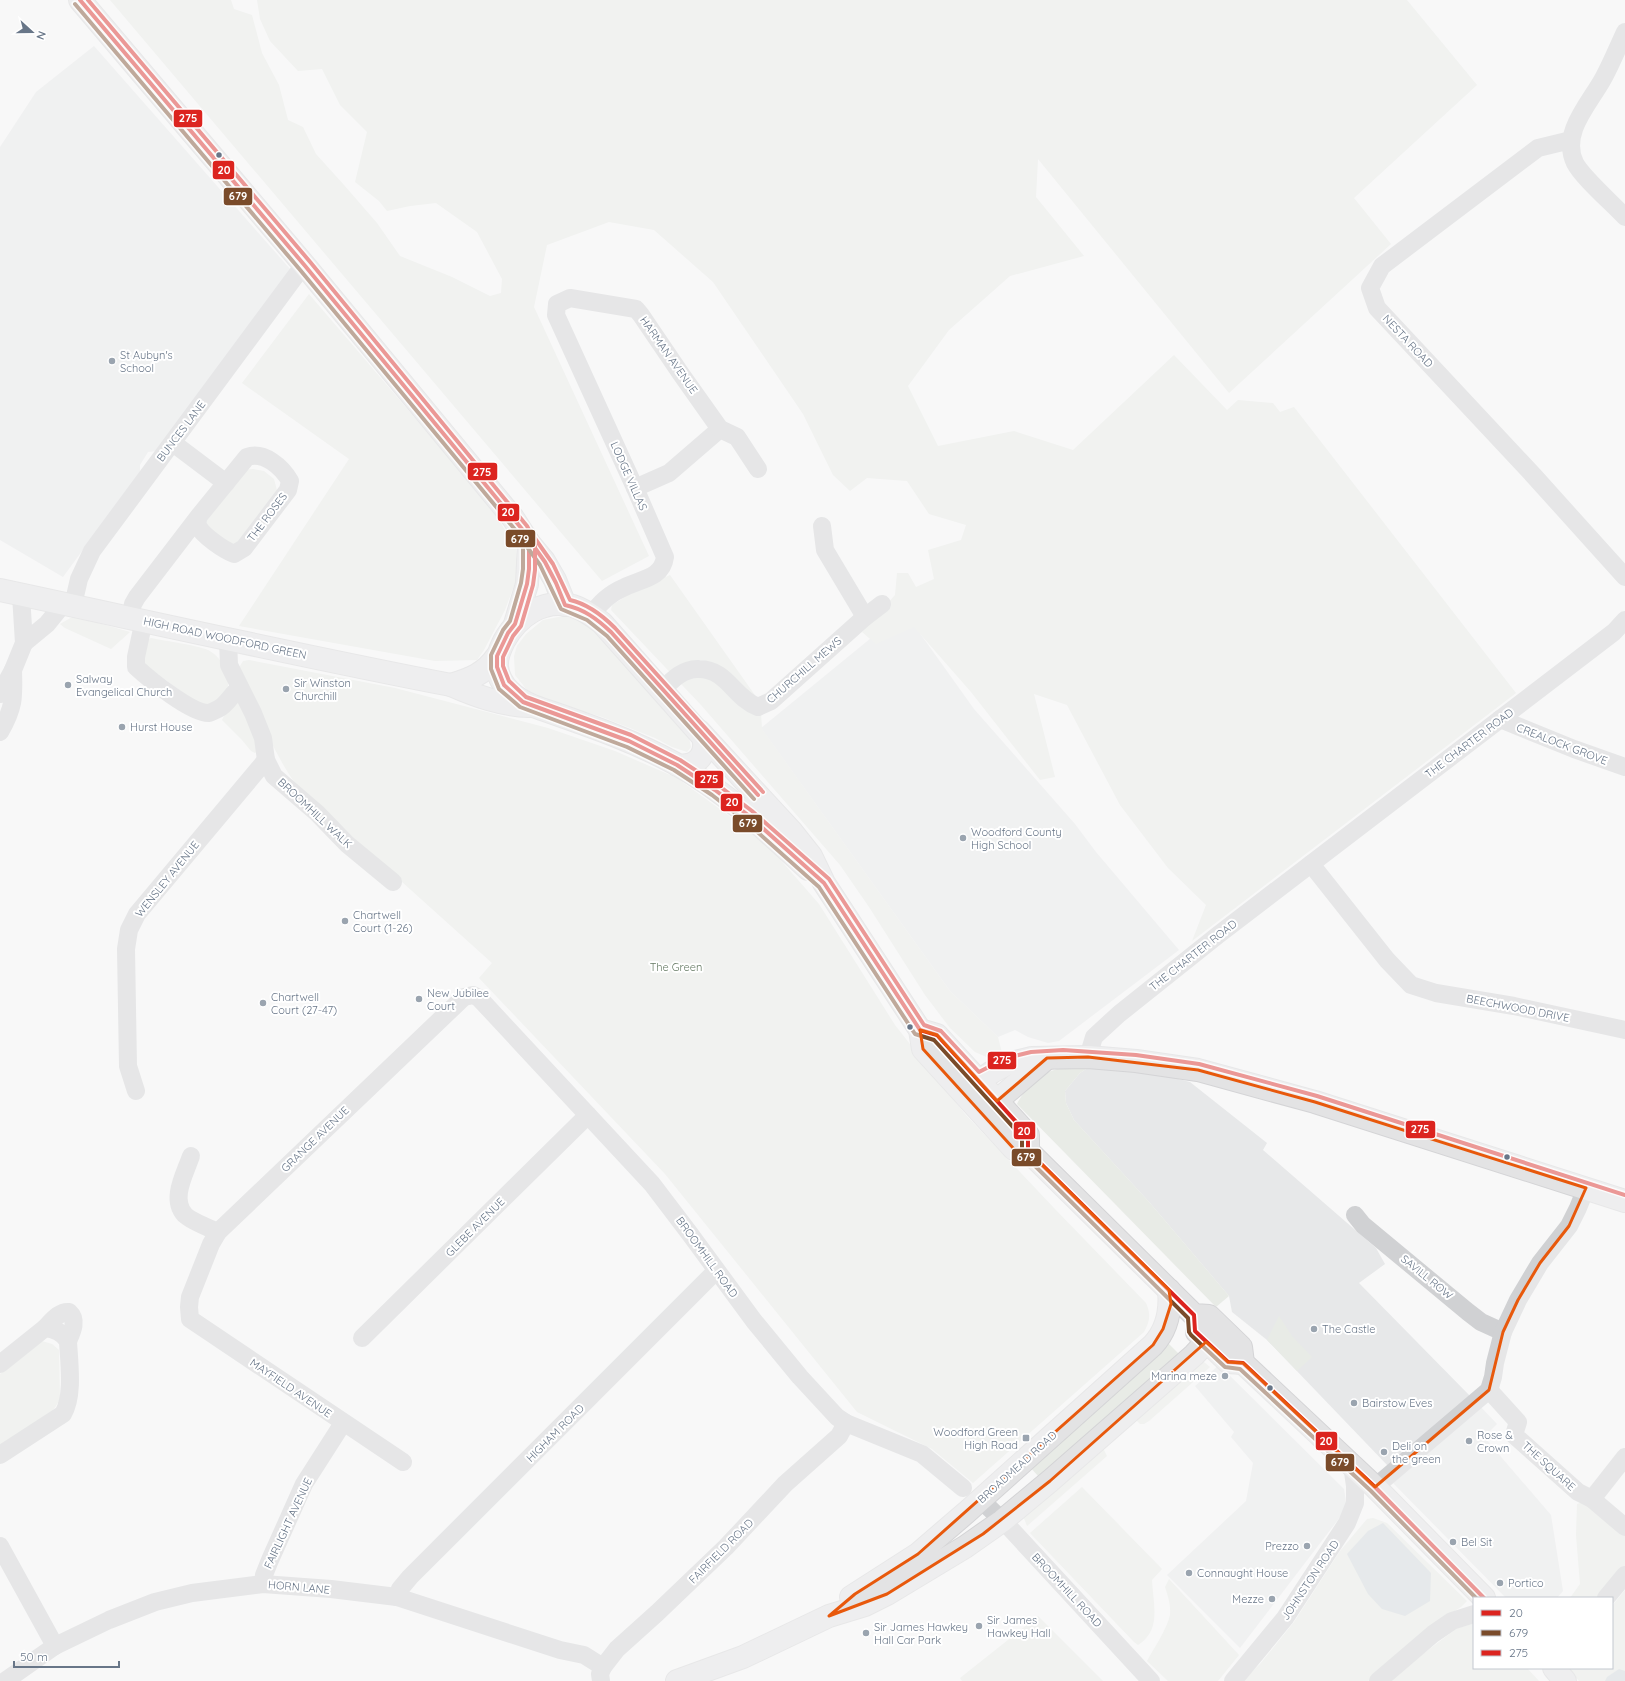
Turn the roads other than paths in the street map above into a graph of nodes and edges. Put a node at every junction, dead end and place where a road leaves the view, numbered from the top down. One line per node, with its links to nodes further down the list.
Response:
1 (80, 0): 5 (main road)
2 (1625, 32): 3 (street)
3 (1570, 140): 4 (street); 15 (street, NESTA ROAD)
4 (1625, 217)
5 (306, 267): 8 (street, BUNCES LANE); 14 (main road)
6 (557, 304): 7 (street, HARMAN AVENUE); 11 (street, LODGE VILLAS)
7 (720, 429): 9 (street, HARMAN AVENUE); 11 (street)
8 (173, 443): 10 (street); 18 (street, BUNCES LANE)
9 (758, 469)
10 (226, 482): 12 (street, THE ROSES); 12 (street, THE ROSES)
11 (635, 488): 21 (street, LODGE VILLAS)
12 (199, 516): 23 (street, THE ROSES)
13 (822, 526): 22 (street)
14 (529, 543): 20 (main road); 25 (main road)
15 (1625, 577)
16 (0, 590): 17 (main road, HIGH ROAD WOODFORD GREEN)
17 (22, 595): 18 (main road, HIGH ROAD WOODFORD GREEN); 27 (street)
18 (68, 604): 23 (main road, HIGH ROAD WOODFORD GREEN); 27 (street)
19 (882, 604): 22 (street, CHURCHILL MEWS)
20 (565, 605): 21 (main road); 25 (main road)
21 (592, 616): 32 (main road)
22 (865, 617): 32 (street, CHURCHILL MEWS)
23 (137, 619): 26 (main road, HIGH ROAD WOODFORD GREEN); 31 (street, THE ROSES)
24 (1625, 620): 35 (street, THE CHARTER ROAD)
25 (515, 624): 28 (main road, HIGH ROAD WOODFORD GREEN)
26 (228, 640): 30 (main road, HIGH ROAD WOODFORD GREEN); 31 (street, BROOMHILL WALK)
27 (24, 643): 29 (street)
28 (497, 656): 30 (main road, HIGH ROAD WOODFORD GREEN); 34 (main road)
29 (13, 670): 33 (street); 37 (street)
30 (451, 685): 34 (main road, HIGH ROAD WOODFORD GREEN)
31 (240, 688): 38 (street, BROOMHILL WALK)
32 (662, 690): 36 (main road)
33 (0, 694)
34 (533, 706): 39 (main road)
35 (1500, 719): 40 (street, CREALOCK GROVE); 41 (street, THE CHARTER ROAD)
36 (699, 731): 39 (main road); 43 (main road)
37 (0, 732)
38 (266, 760): 42 (street, BROOMHILL WALK); 49 (street, WENSLEY AVENUE)
39 (677, 765): 43 (main road)
40 (1625, 767)
41 (1311, 864): 45 (street, BEECHWOOD DRIVE); 46 (street, THE CHARTER ROAD)
42 (393, 882)
43 (824, 883): 48 (main road)
44 (473, 995): 51 (street, BROOMHILL ROAD); 56 (street, GRANGE AVENUE)
45 (1625, 1030)
46 (1088, 1057): 47 (main road); 53 (main road)
47 (1047, 1058): 48 (main road); 50 (main road)
48 (970, 1086): 50 (main road)
49 (136, 1091)
50 (989, 1107): 58 (main road)
51 (588, 1115): 57 (street, BROOMHILL ROAD); 62 (street, GLEBE AVENUE)
52 (191, 1156): 56 (street)
53 (1586, 1188): 54 (main road); 61 (street)
54 (1625, 1201)
55 (1354, 1216): 61 (street, SAVILL ROW)
56 (218, 1232): 59 (street, GRANGE AVENUE)
57 (716, 1271): 68 (street, BROOMHILL ROAD); 82 (street, HIGHAM ROAD)
58 (1169, 1290): 60 (main road); 76 (main road, BROADMEAD ROAD)
59 (189, 1307): 67 (street, MAYFIELD AVENUE)
60 (1194, 1315): 63 (main road); 64 (main road)
61 (1503, 1332): 66 (street)
62 (362, 1338)
63 (1206, 1342): 64 (main road); 77 (main road, BROADMEAD ROAD)
64 (1243, 1362): 72 (main road)
65 (0, 1364): 69 (street)
66 (1489, 1390): 73 (street); 75 (street, THE SQUARE)
67 (343, 1423): 71 (street, MAYFIELD AVENUE); 81 (street, FAIRLIGHT AVENUE)
68 (846, 1423): 74 (street, BROOMHILL ROAD); 89 (street, FAIRFIELD ROAD)
69 (0, 1455)
70 (1625, 1457): 75 (street)
71 (403, 1462)
72 (1352, 1466): 73 (main road); 93 (street, JOHNSTON ROAD)
73 (1375, 1487): 83 (main road)
74 (962, 1488)
75 (1592, 1499): 78 (street)
76 (980, 1500): 77 (street, BROOMHILL ROAD); 86 (main road, BROADMEAD ROAD)
77 (1002, 1520): 86 (main road, BROADMEAD ROAD); 92 (street, BROOMHILL ROAD)
78 (1625, 1527)
79 (0, 1546): 87 (street)
80 (1625, 1575): 84 (street)
81 (263, 1584): 82 (street, HORN LANE); 87 (street, HORN LANE)
82 (397, 1597): 89 (street, HORN LANE)
83 (1483, 1597)
84 (1607, 1597)
85 (1473, 1614): 94 (street)
86 (829, 1616): 91 (main road, BROADMEAD ROAD)
87 (55, 1646): 90 (street, HORN LANE)
88 (1555, 1669): 95 (main road)
89 (602, 1674)
90 (5, 1681)
91 (677, 1681)
92 (1151, 1681)
93 (1233, 1681)
94 (1378, 1681)
95 (1565, 1681)

